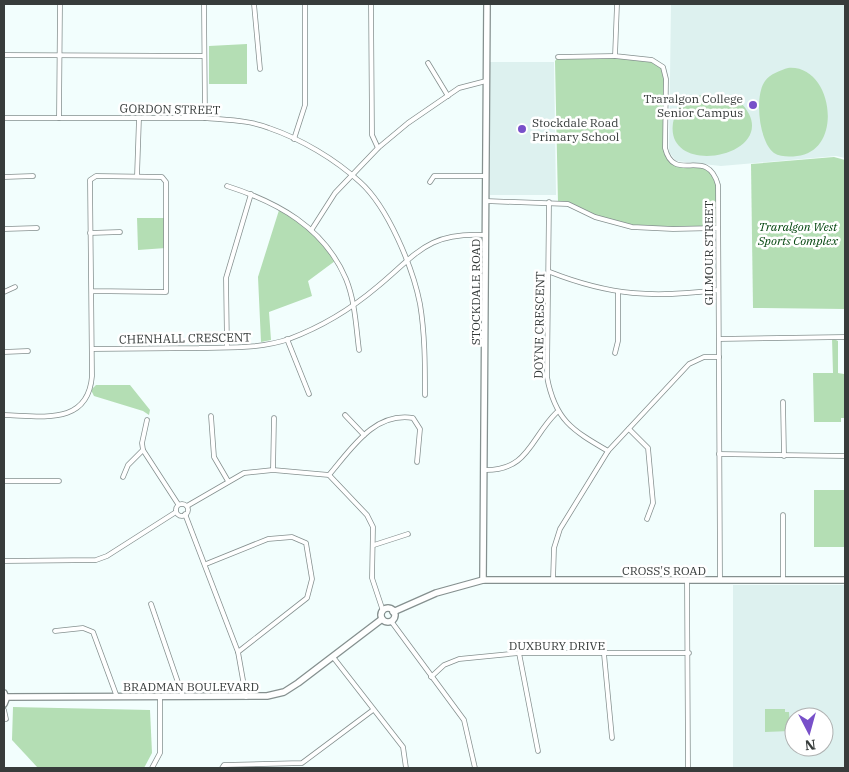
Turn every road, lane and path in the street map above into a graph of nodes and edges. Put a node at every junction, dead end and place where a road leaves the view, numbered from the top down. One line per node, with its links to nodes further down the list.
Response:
1 (60, 4): 9 (street)
2 (204, 4): 10 (street)
3 (254, 4): 14 (street)
4 (305, 4): 21 (street)
5 (371, 4): 22 (street)
6 (487, 4): 15 (street, STOCKDALE ROAD)
7 (617, 4): 11 (street)
8 (4, 55): 9 (street)
9 (60, 55): 10 (street); 18 (street)
10 (204, 56): 20 (street)
11 (615, 56): 12 (street); 34 (street, GILMOUR STREET)
12 (558, 57)
13 (428, 63): 16 (street)
14 (260, 69)
15 (486, 81): 16 (street); 26 (street, STOCKDALE ROAD)
16 (448, 96): 22 (street)
17 (4, 118): 18 (street, GORDON STREET)
18 (59, 118): 19 (street, GORDON STREET)
19 (139, 118): 20 (street, GORDON STREET); 24 (street)
20 (205, 118): 21 (street, GORDON STREET)
21 (294, 139): 25 (street, GORDON STREET)
22 (378, 148): 25 (street)
23 (33, 176): 27 (street)
24 (138, 176): 38 (street); 44 (street)
25 (351, 176): 36 (street); 40 (street, GORDON STREET)
26 (486, 176): 28 (street); 31 (street, STOCKDALE ROAD)
27 (4, 177)
28 (430, 182)
29 (226, 186): 30 (street)
30 (251, 194): 36 (street); 51 (street)
31 (486, 201): 32 (street); 39 (street, STOCKDALE ROAD)
32 (549, 202): 34 (street); 41 (street, DOYNE CRESCENT)
33 (37, 228): 35 (street)
34 (718, 228): 43 (street, GILMOUR STREET)
35 (4, 229)
36 (312, 229): 47 (street)
37 (120, 232): 38 (street)
38 (90, 233): 44 (street)
39 (485, 235): 40 (street, CHENHALL CRESCENT); 76 (street, STOCKDALE ROAD)
40 (407, 259): 47 (street, CHENHALL CRESCENT); 59 (street, GORDON STREET)
41 (550, 272): 46 (street); 61 (street, DOYNE CRESCENT)
42 (15, 287): 45 (street)
43 (718, 290): 46 (street); 50 (street, GILMOUR STREET)
44 (92, 291): 52 (street)
45 (4, 292)
46 (618, 292): 56 (street)
47 (353, 304): 49 (street, CHENHALL CRESCENT); 53 (street)
48 (845, 336): 50 (street)
49 (287, 339): 51 (street, CHENHALL CRESCENT); 58 (street)
50 (719, 339): 57 (street, GILMOUR STREET)
51 (227, 348): 52 (street, CHENHALL CRESCENT)
52 (92, 349): 62 (street)
53 (359, 350)
54 (28, 351): 55 (street)
55 (4, 352)
56 (615, 353)
57 (719, 357): 67 (street); 71 (street, GILMOUR STREET)
58 (309, 394)
59 (425, 395)
60 (783, 402): 72 (street)
61 (557, 412): 70 (street, DOYNE CRESCENT); 76 (street)
62 (4, 415)
63 (346, 415): 68 (street)
64 (211, 416): 81 (street)
65 (274, 418): 75 (street)
66 (147, 420): 69 (street)
67 (629, 429): 70 (street); 87 (street)
68 (364, 435): 74 (street); 77 (street)
69 (143, 450): 78 (street); 82 (street)
70 (608, 451): 93 (street)
71 (719, 454): 72 (street); 95 (street, GILMOUR STREET)
72 (784, 456): 73 (street)
73 (845, 456)
74 (417, 462)
75 (273, 470): 77 (street); 81 (street)
76 (484, 470): 92 (street, STOCKDALE ROAD)
77 (329, 475): 89 (street)
78 (123, 477)
79 (4, 481): 80 (street)
80 (59, 481)
81 (228, 481): 83 (street)
82 (178, 504): 83 (street); 84 (street)
83 (187, 506): 85 (street)
84 (176, 512): 85 (street); 90 (street)
85 (185, 514): 91 (street)
86 (782, 515): 96 (street)
87 (647, 519)
88 (408, 534): 89 (street)
89 (374, 545): 99 (street)
90 (4, 561)
91 (206, 564): 104 (street); 104 (street)
92 (483, 580): 93 (street, CROSS'S ROAD); 100 (street)
93 (553, 580): 94 (street, CROSS'S ROAD)
94 (687, 580): 95 (street, CROSS'S ROAD); 106 (street)
95 (720, 580): 96 (street, CROSS'S ROAD)
96 (782, 580): 97 (street, CROSS'S ROAD)
97 (845, 580)
98 (151, 604): 114 (street)
99 (383, 611): 100 (street); 101 (street)
100 (393, 612): 102 (street)
101 (382, 619): 102 (street); 108 (street, BRADMAN BOULEVARD)
102 (391, 621): 109 (street)
103 (55, 631): 112 (street)
104 (238, 652): 111 (street)
105 (519, 653): 107 (street, DUXBURY DRIVE); 109 (street, DUXBURY DRIVE); 120 (street)
106 (689, 653): 107 (street, DUXBURY DRIVE); 127 (street)
107 (604, 654): 119 (street)
108 (333, 657): 111 (street, BRADMAN BOULEVARD); 117 (street)
109 (431, 677): 126 (street)
110 (5, 695): 112 (street, BRADMAN BOULEVARD); 115 (street)
111 (246, 696): 114 (street, BRADMAN BOULEVARD)
112 (117, 697): 113 (street, BRADMAN BOULEVARD)
113 (160, 697): 114 (street, BRADMAN BOULEVARD); 122 (street)
114 (183, 697)
115 (4, 704)
116 (4, 710): 118 (street)
117 (373, 710): 121 (street); 125 (street)
118 (6, 719)
119 (612, 738)
120 (538, 751)
121 (289, 764): 123 (street); 124 (street)
122 (152, 768)
123 (222, 768)
124 (285, 768)
125 (406, 768)
126 (475, 768)
127 (688, 768)

